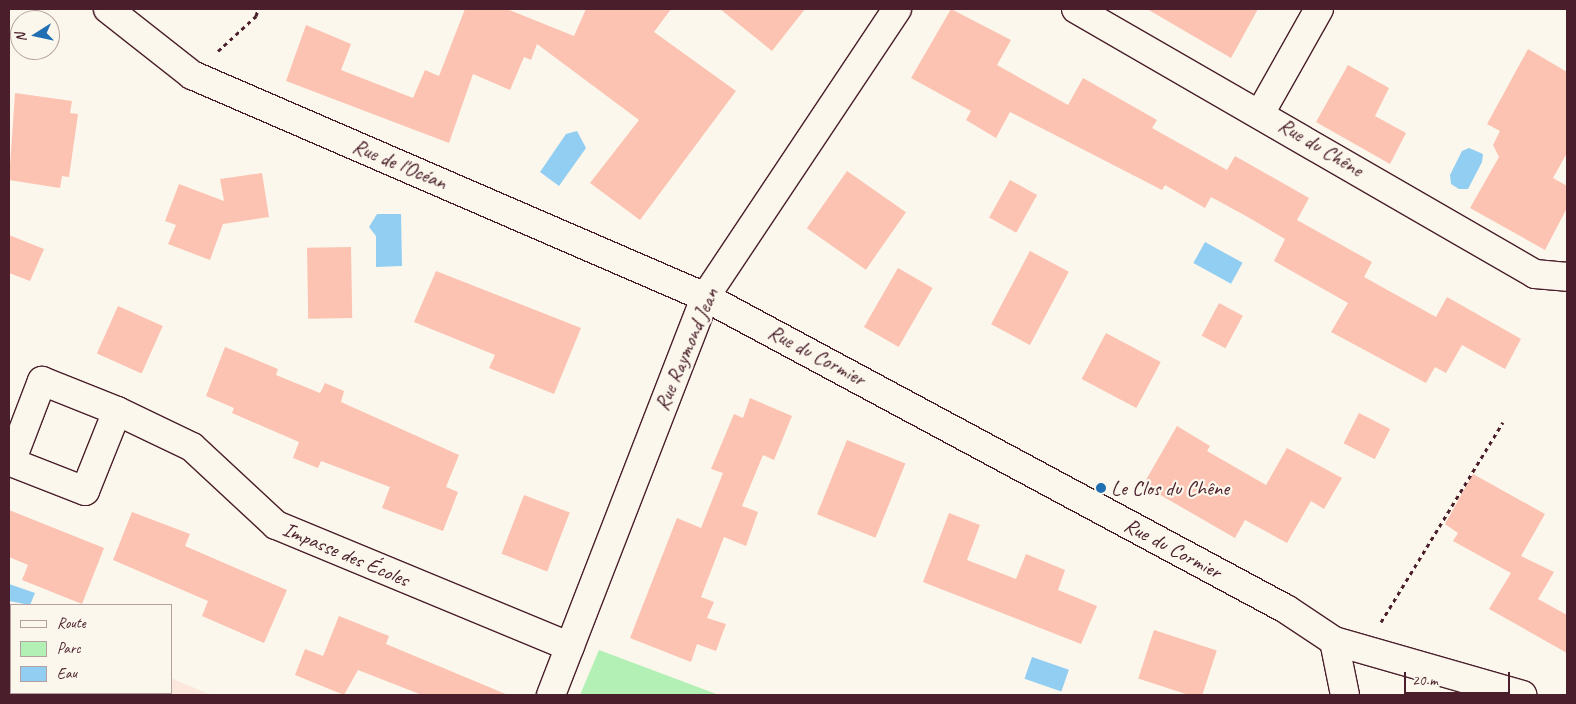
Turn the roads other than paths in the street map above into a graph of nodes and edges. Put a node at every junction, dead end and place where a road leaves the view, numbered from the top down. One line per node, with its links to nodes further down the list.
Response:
1 (108, 9): 7 (street, Rue de l'Océan)
2 (897, 9): 7 (street, Rue Raymond Jean)
3 (1076, 9): 5 (street, Rue du Chêne)
4 (1318, 9): 5 (street)
5 (1261, 112): 6 (street, Rue du Chêne)
6 (1567, 277)
7 (705, 297): 9 (street, Rue du Cormier); 10 (street, Rue Raymond Jean)
8 (118, 410): 10 (street, Impasse des Écoles)
9 (1334, 641): 12 (street); 13 (street, Rue du Cormier)
10 (570, 647): 11 (street, Rue Raymond Jean)
11 (552, 695)
12 (1345, 695)
13 (1522, 695)

